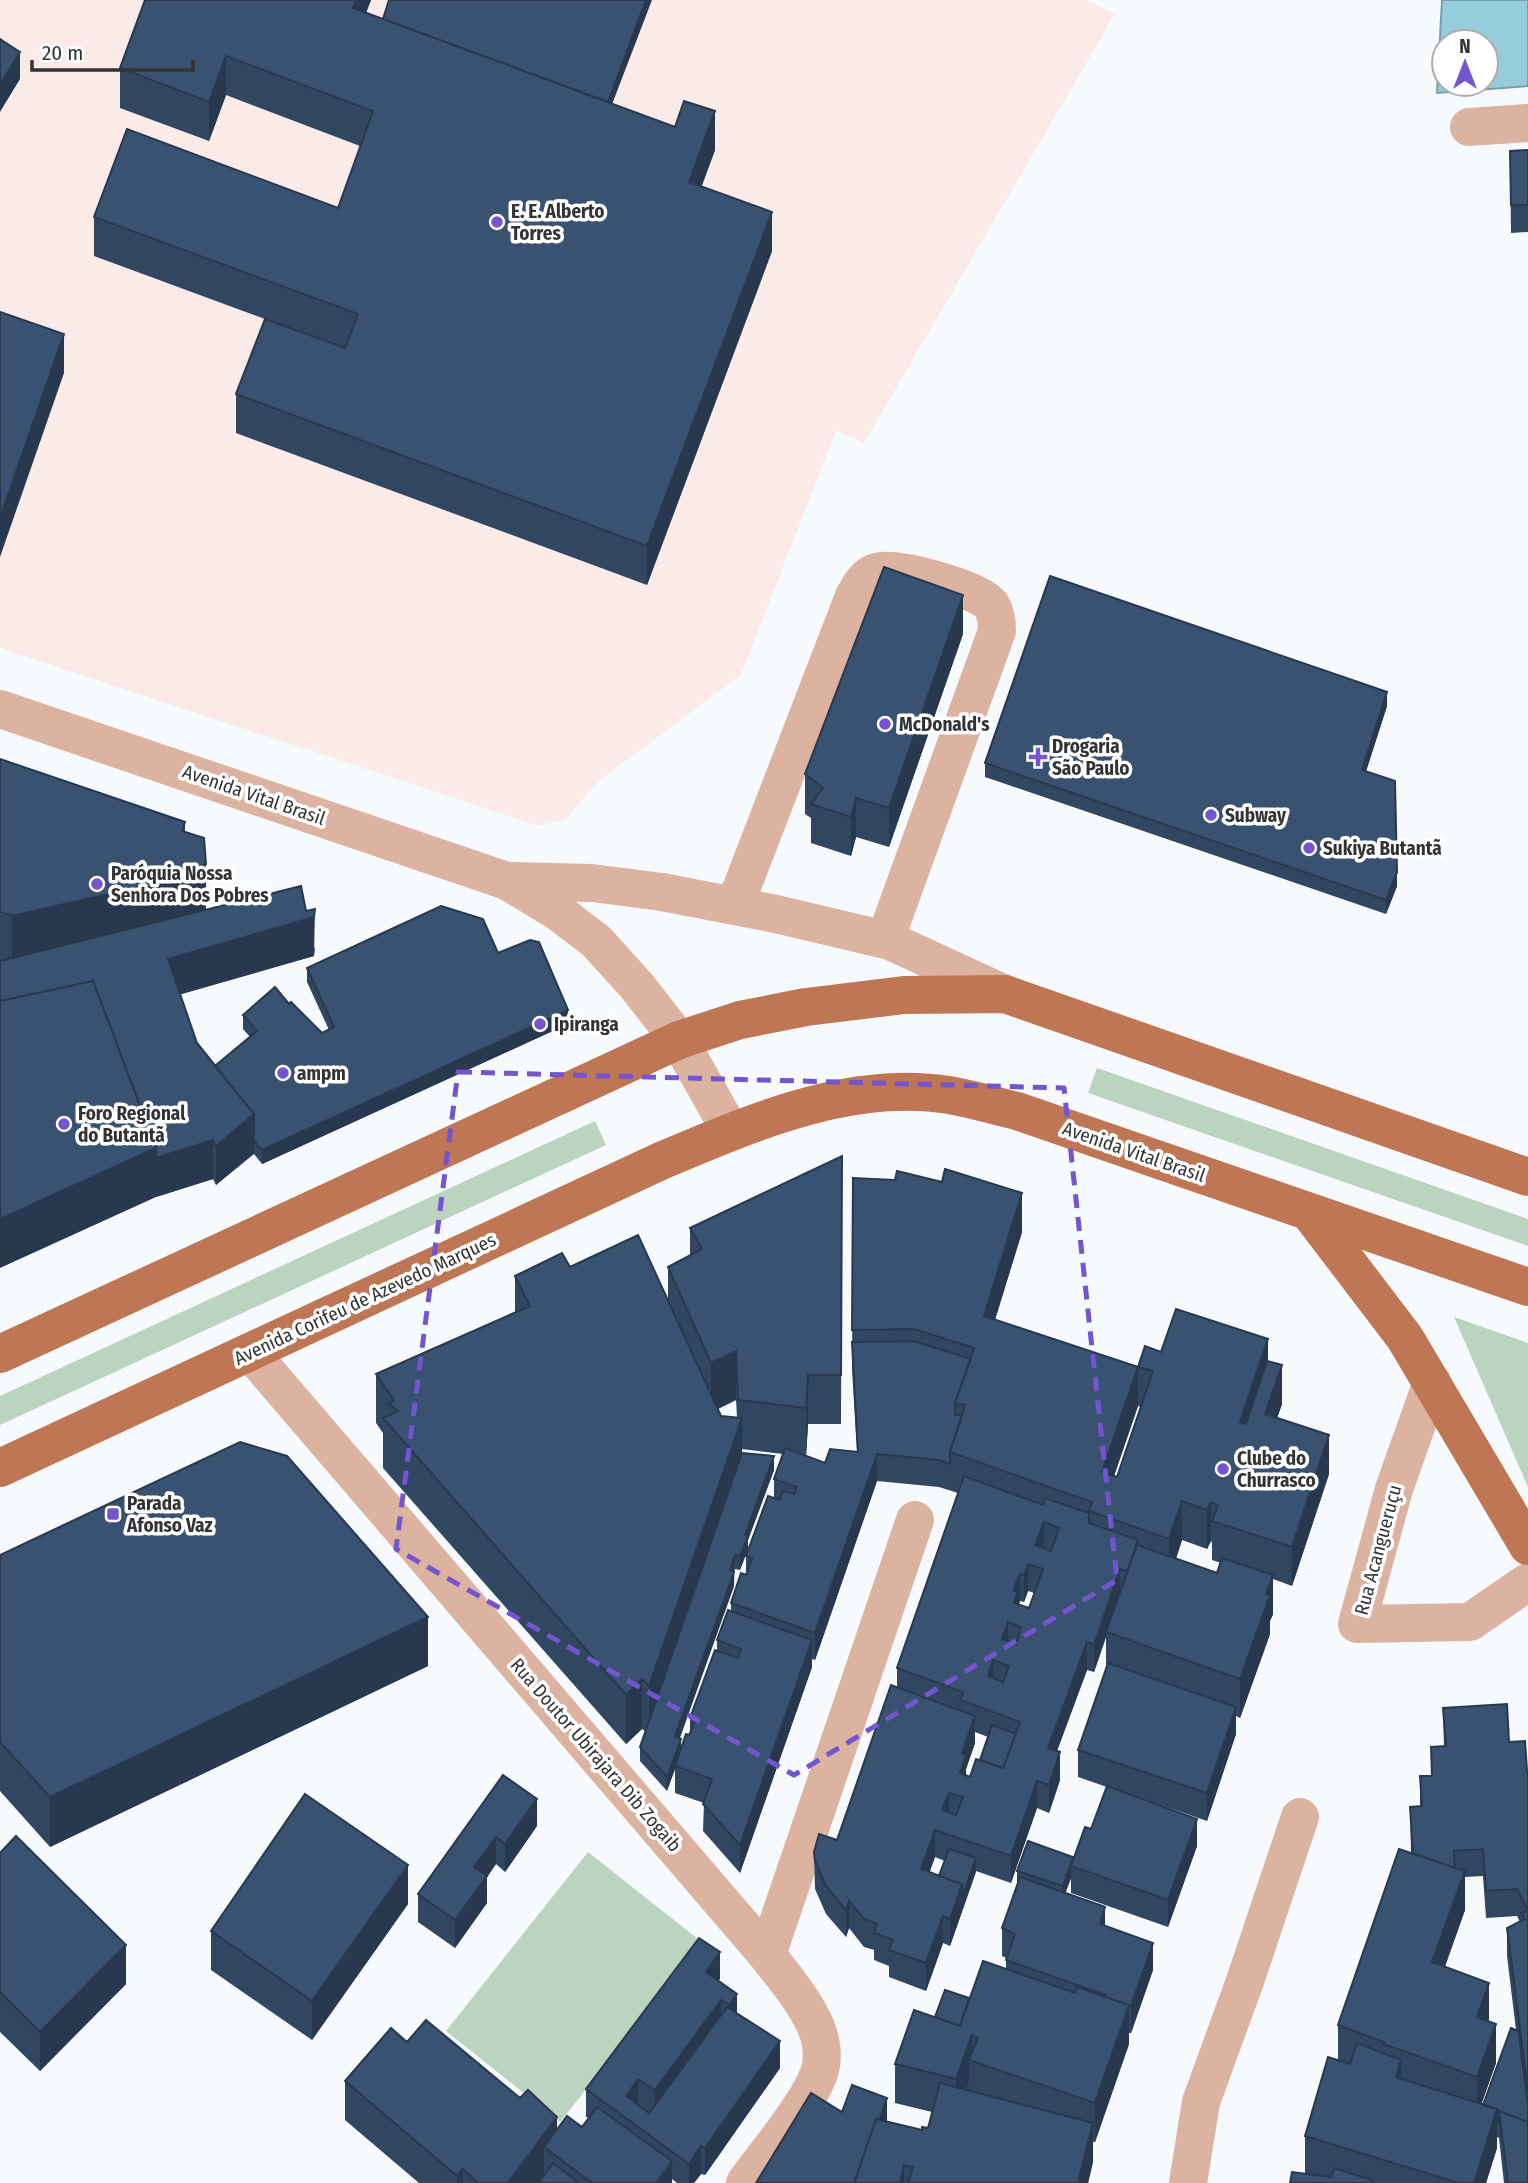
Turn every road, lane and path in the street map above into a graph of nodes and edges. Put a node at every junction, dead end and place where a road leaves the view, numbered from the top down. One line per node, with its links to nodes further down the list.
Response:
1 (1528, 122): 2 (street)
2 (1469, 127)
3 (0, 709): 4 (street, Avenida Vital Brasil)
4 (507, 881): 5 (street, Avenida Vital Brasil); 8 (street, Avenida Vital Brasil)
5 (735, 905): 6 (street, Avenida Vital Brasil); 6 (street)
6 (885, 940): 7 (street, Avenida Vital Brasil)
7 (1005, 994): 8 (main road, Avenida Vital Brasil); 10 (main road, Avenida Vital Brasil)
8 (679, 1040): 9 (street); 14 (main road)
9 (731, 1132): 11 (main road, Avenida Vital Brasil); 13 (main road, Avenida Corifeu de Azevedo Marques)
10 (1528, 1177)
11 (1309, 1212): 12 (main road, Avenida Vital Brasil); 15 (main road)
12 (1528, 1287)
13 (250, 1352): 16 (main road, Avenida Corifeu de Azevedo Marques); 21 (street, Rua Doutor Ubirajara Dib Zogaib)
14 (0, 1354)
15 (1432, 1382): 18 (main road); 19 (street, Rua Acangueruçu)
16 (0, 1468)
17 (915, 1520): 21 (street)
18 (1528, 1546)
19 (1528, 1582)
20 (1300, 1817): 23 (street)
21 (767, 1955): 22 (street, Rua Doutor Ubirajara Dib Zogaib)
22 (745, 2183)
23 (1188, 2183)

